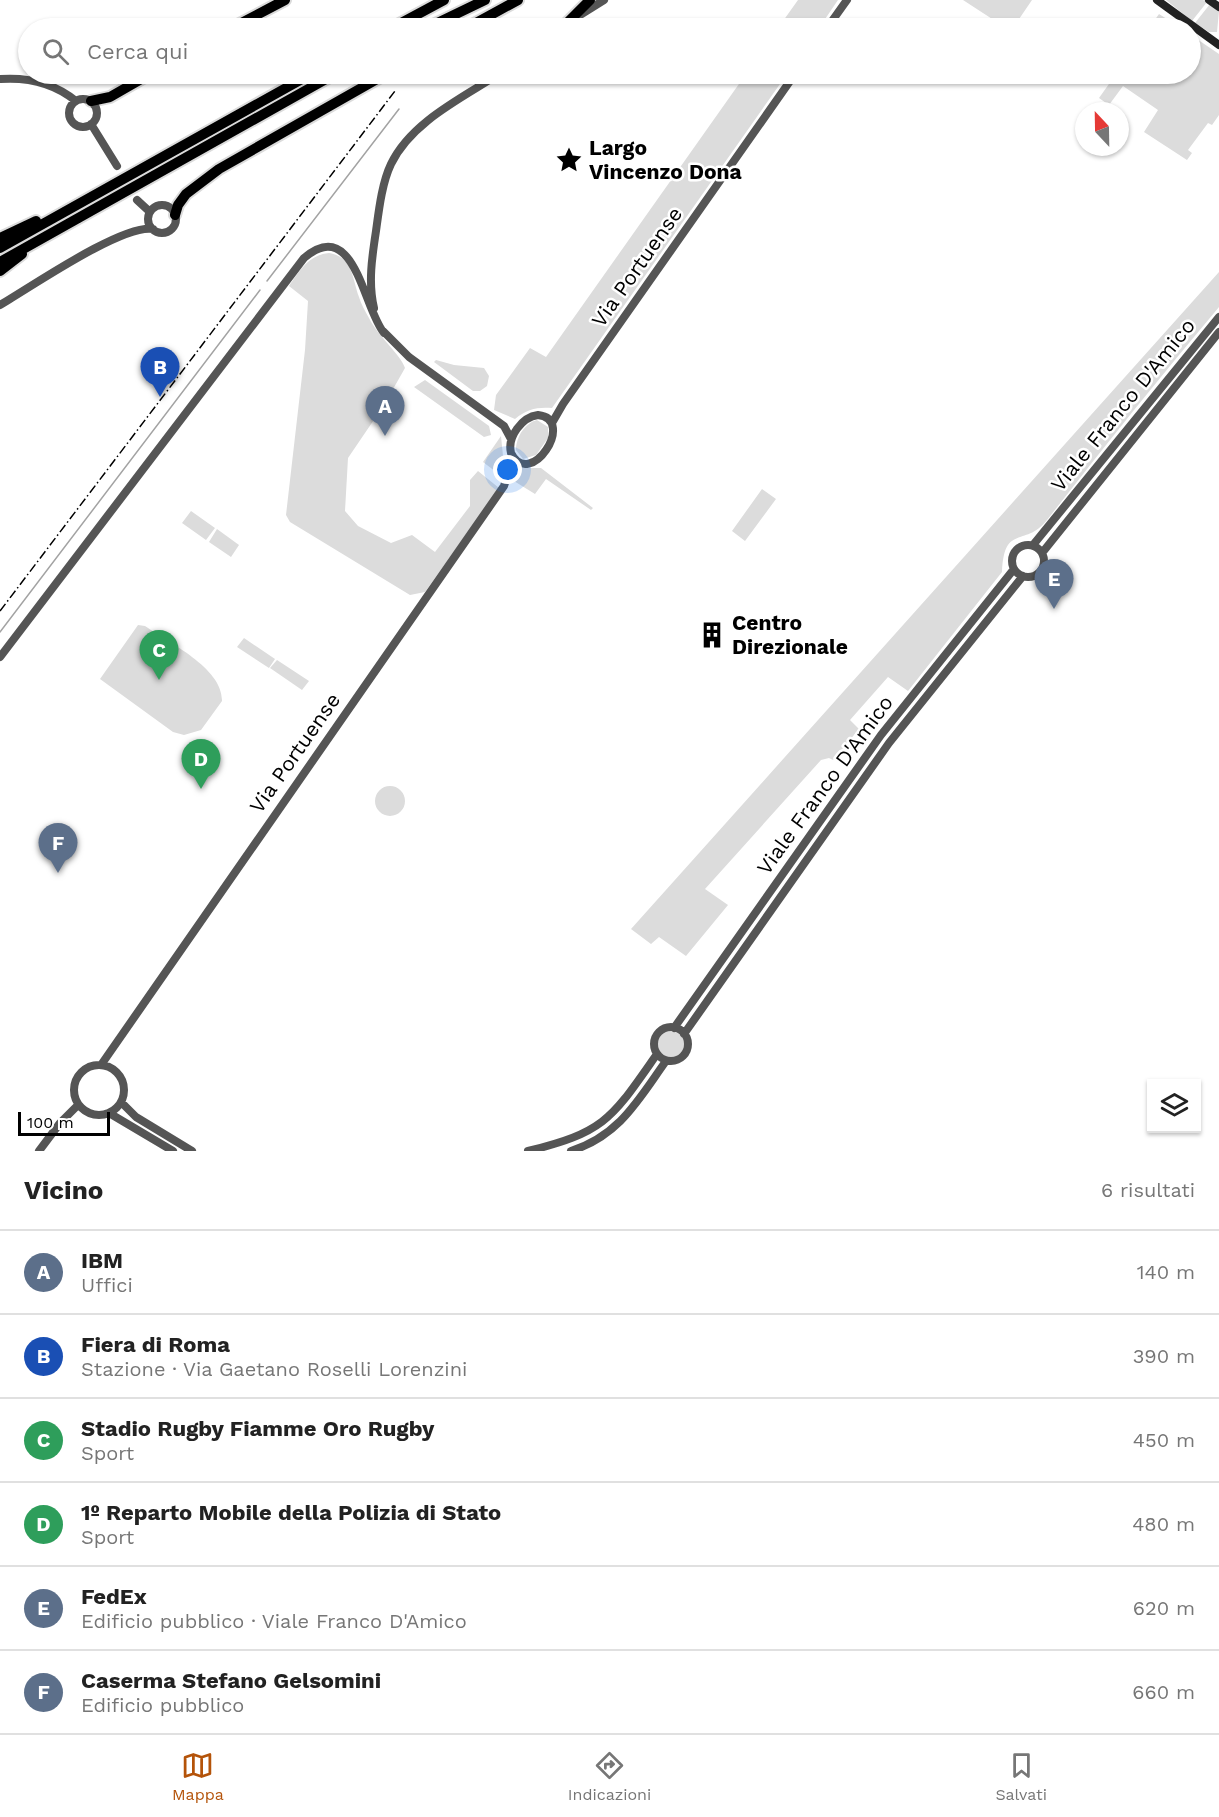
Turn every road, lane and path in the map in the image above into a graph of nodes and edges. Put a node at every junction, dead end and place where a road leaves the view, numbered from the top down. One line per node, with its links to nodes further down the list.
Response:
1 (285, 0): 12 (highway)
2 (444, 0): 13 (highway)
3 (468, 0): 14 (highway)
4 (485, 0): 15 (highway)
5 (518, 0): 16 (highway)
6 (590, 0): 17 (highway)
7 (604, 0): 18 (street)
8 (847, 0): 19 (street)
9 (1157, 0): 20 (main road)
10 (1209, 0): 11 (main road)
11 (1219, 7)
12 (251, 18)
13 (411, 18)
14 (435, 18)
15 (448, 18)
16 (485, 18)
17 (571, 18)
18 (576, 18)
19 (834, 18)
20 (1182, 18)
21 (1201, 32): 22 (main road)
22 (1219, 45)
23 (0, 79): 24 (street)
24 (18, 80)
25 (45, 84): 32 (street)
26 (132, 84): 33 (highway)
27 (293, 84): 37 (highway)
28 (317, 84): 42 (highway)
29 (368, 84): 39 (highway)
30 (484, 84): 49 (street)
31 (788, 84): 50 (street, Via Portuense)
32 (76, 101): 33 (street); 34 (street)
33 (91, 101): 34 (street)
34 (91, 124): 35 (street)
35 (117, 166)
36 (137, 200): 38 (street)
37 (70, 207): 41 (highway); 43 (highway)
38 (150, 213): 39 (street); 40 (street)
39 (176, 215): 40 (street)
40 (153, 229): 46 (street)
41 (0, 238)
42 (26, 246): 44 (highway); 45 (highway)
43 (0, 248)
44 (0, 262)
45 (0, 271)
46 (0, 305)
47 (1219, 317): 53 (street, Viale Franco D'Amico)
48 (1219, 332): 54 (street, Viale Franco D'Amico)
49 (384, 333): 51 (street); 57 (street)
50 (552, 423): 51 (street); 52 (street)
51 (511, 439): 52 (street)
52 (513, 458): 62 (street, Via Portuense)
53 (1033, 545): 54 (street); 55 (street)
54 (1042, 553): 56 (street)
55 (1014, 569): 56 (street); 58 (street, Viale Franco D'Amico)
56 (1023, 576): 59 (street, Viale Franco D'Amico)
57 (0, 657)
58 (674, 1028): 59 (street); 60 (street)
59 (684, 1034): 61 (street)
60 (657, 1054): 61 (street); 69 (street)
61 (666, 1061): 70 (street)
62 (101, 1065): 63 (street); 64 (street)
63 (121, 1102): 65 (street); 68 (street)
64 (78, 1105): 65 (street); 66 (street)
65 (110, 1113): 67 (street)
66 (39, 1151)
67 (173, 1151)
68 (192, 1151)
69 (528, 1151)
70 (571, 1151)

